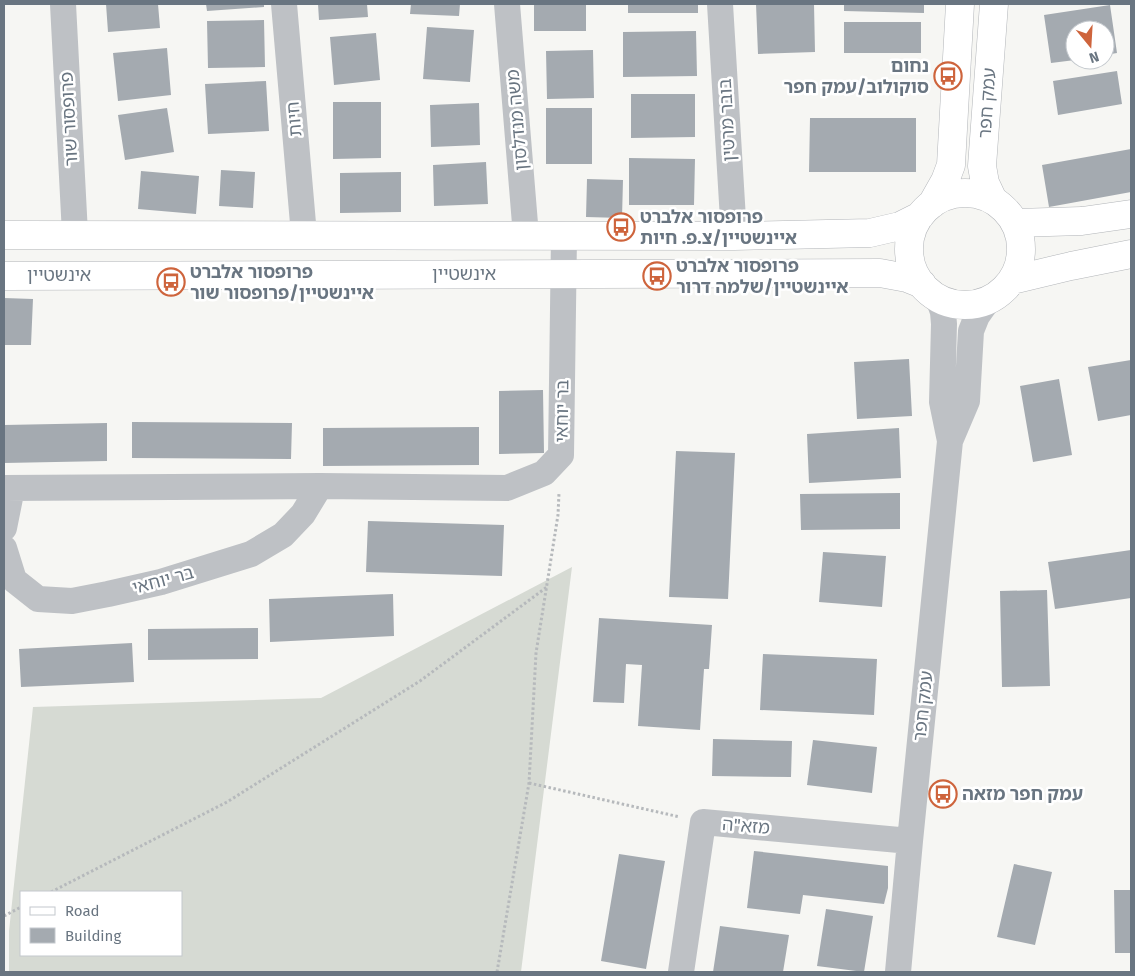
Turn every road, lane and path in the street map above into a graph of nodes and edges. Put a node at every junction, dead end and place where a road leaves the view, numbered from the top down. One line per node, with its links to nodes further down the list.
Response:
1 (63, 4): 11 (street, פרופסור שור)
2 (284, 4): 13 (street, חיות)
3 (507, 4): 14 (street, משה מנדלסון)
4 (720, 4): 16 (street, בובר מרטין)
5 (960, 4): 8 (main road, עמק חפר)
6 (994, 4): 7 (main road, עמק חפר)
7 (993, 200): 8 (main road); 10 (main road)
8 (926, 210): 16 (main road); 21 (main road)
9 (1131, 214): 10 (main road)
10 (1015, 223): 20 (main road)
11 (75, 234): 12 (main road); 13 (main road)
12 (4, 235)
13 (304, 235): 14 (main road)
14 (526, 236): 15 (main road)
15 (564, 236): 16 (main road); 18 (street, בר יוחאי)
16 (734, 236)
17 (1131, 254): 20 (main road)
18 (564, 274): 19 (main road, אינשטיין); 21 (main road, אינשטיין); 24 (street, בר יוחאי)
19 (4, 276)
20 (1012, 280): 22 (main road)
21 (930, 291): 22 (main road); 23 (street, עמק חפר)
22 (989, 299): 23 (street, עמק חפר)
23 (950, 441): 32 (street, עמק חפר)
24 (562, 455): 25 (street, בר יוחאי); 29 (path)
25 (320, 486): 26 (street, בר יוחאי); 28 (street, בר יוחאי)
26 (8, 488): 27 (street, בר יוחאי)
27 (4, 528)
28 (4, 548)
29 (547, 587): 30 (path); 33 (path)
30 (529, 783): 31 (path); 36 (path)
31 (704, 822): 32 (street, מזא"ה); 37 (street, מזא"ה)
32 (910, 841): 38 (street, עמק חפר)
33 (53, 891)
34 (20, 908): 35 (path)
35 (4, 916)
36 (497, 972)
37 (681, 972)
38 (898, 972)

